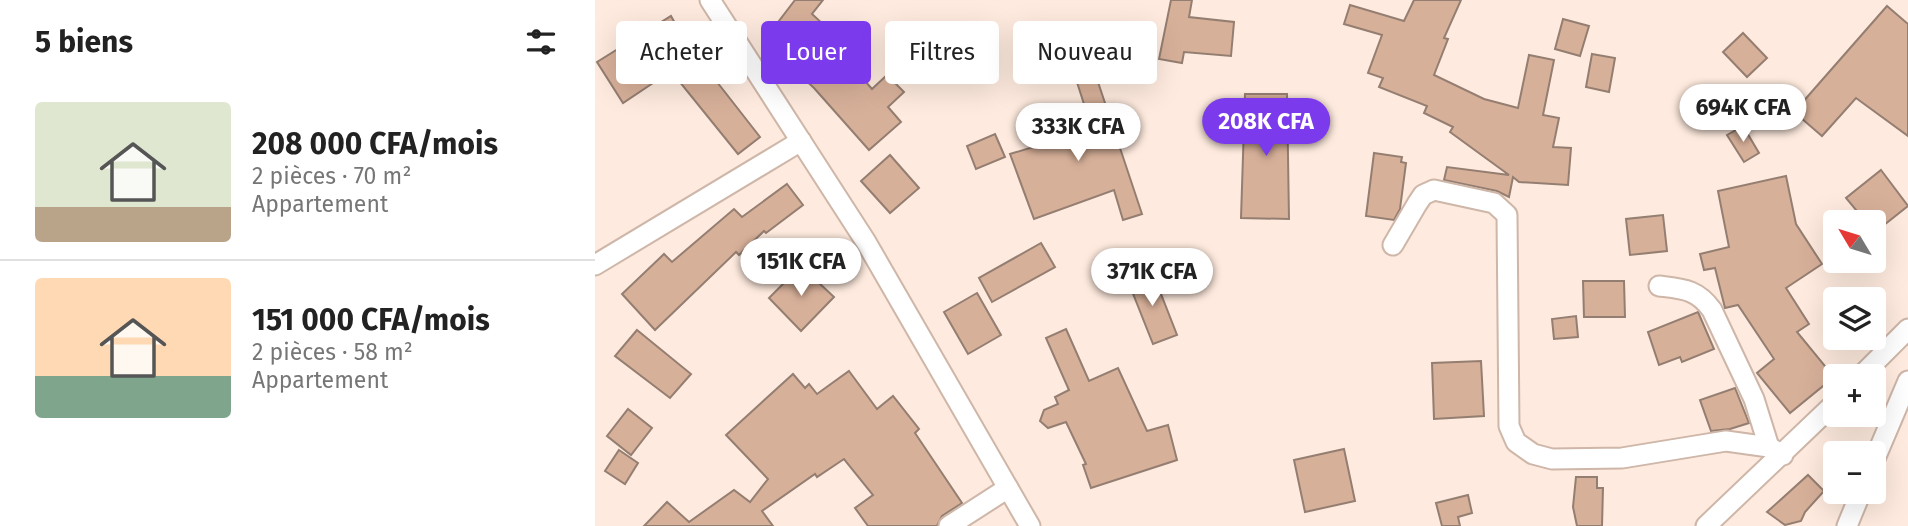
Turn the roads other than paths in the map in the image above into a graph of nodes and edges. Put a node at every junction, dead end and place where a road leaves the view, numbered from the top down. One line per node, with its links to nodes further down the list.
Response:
1 (710, 0): 2 (street)
2 (801, 141): 4 (street); 12 (street)
3 (1393, 245): 11 (street)
4 (595, 265)
5 (1659, 286): 11 (street)
6 (1908, 329): 7 (street)
7 (1873, 364)
8 (1908, 381): 10 (street)
9 (1823, 413): 11 (street)
10 (1882, 441)
11 (1776, 451): 16 (street)
12 (1008, 488): 14 (street); 15 (street)
13 (1856, 504): 17 (street)
14 (949, 526)
15 (1030, 526)
16 (1706, 526)
17 (1847, 526)

